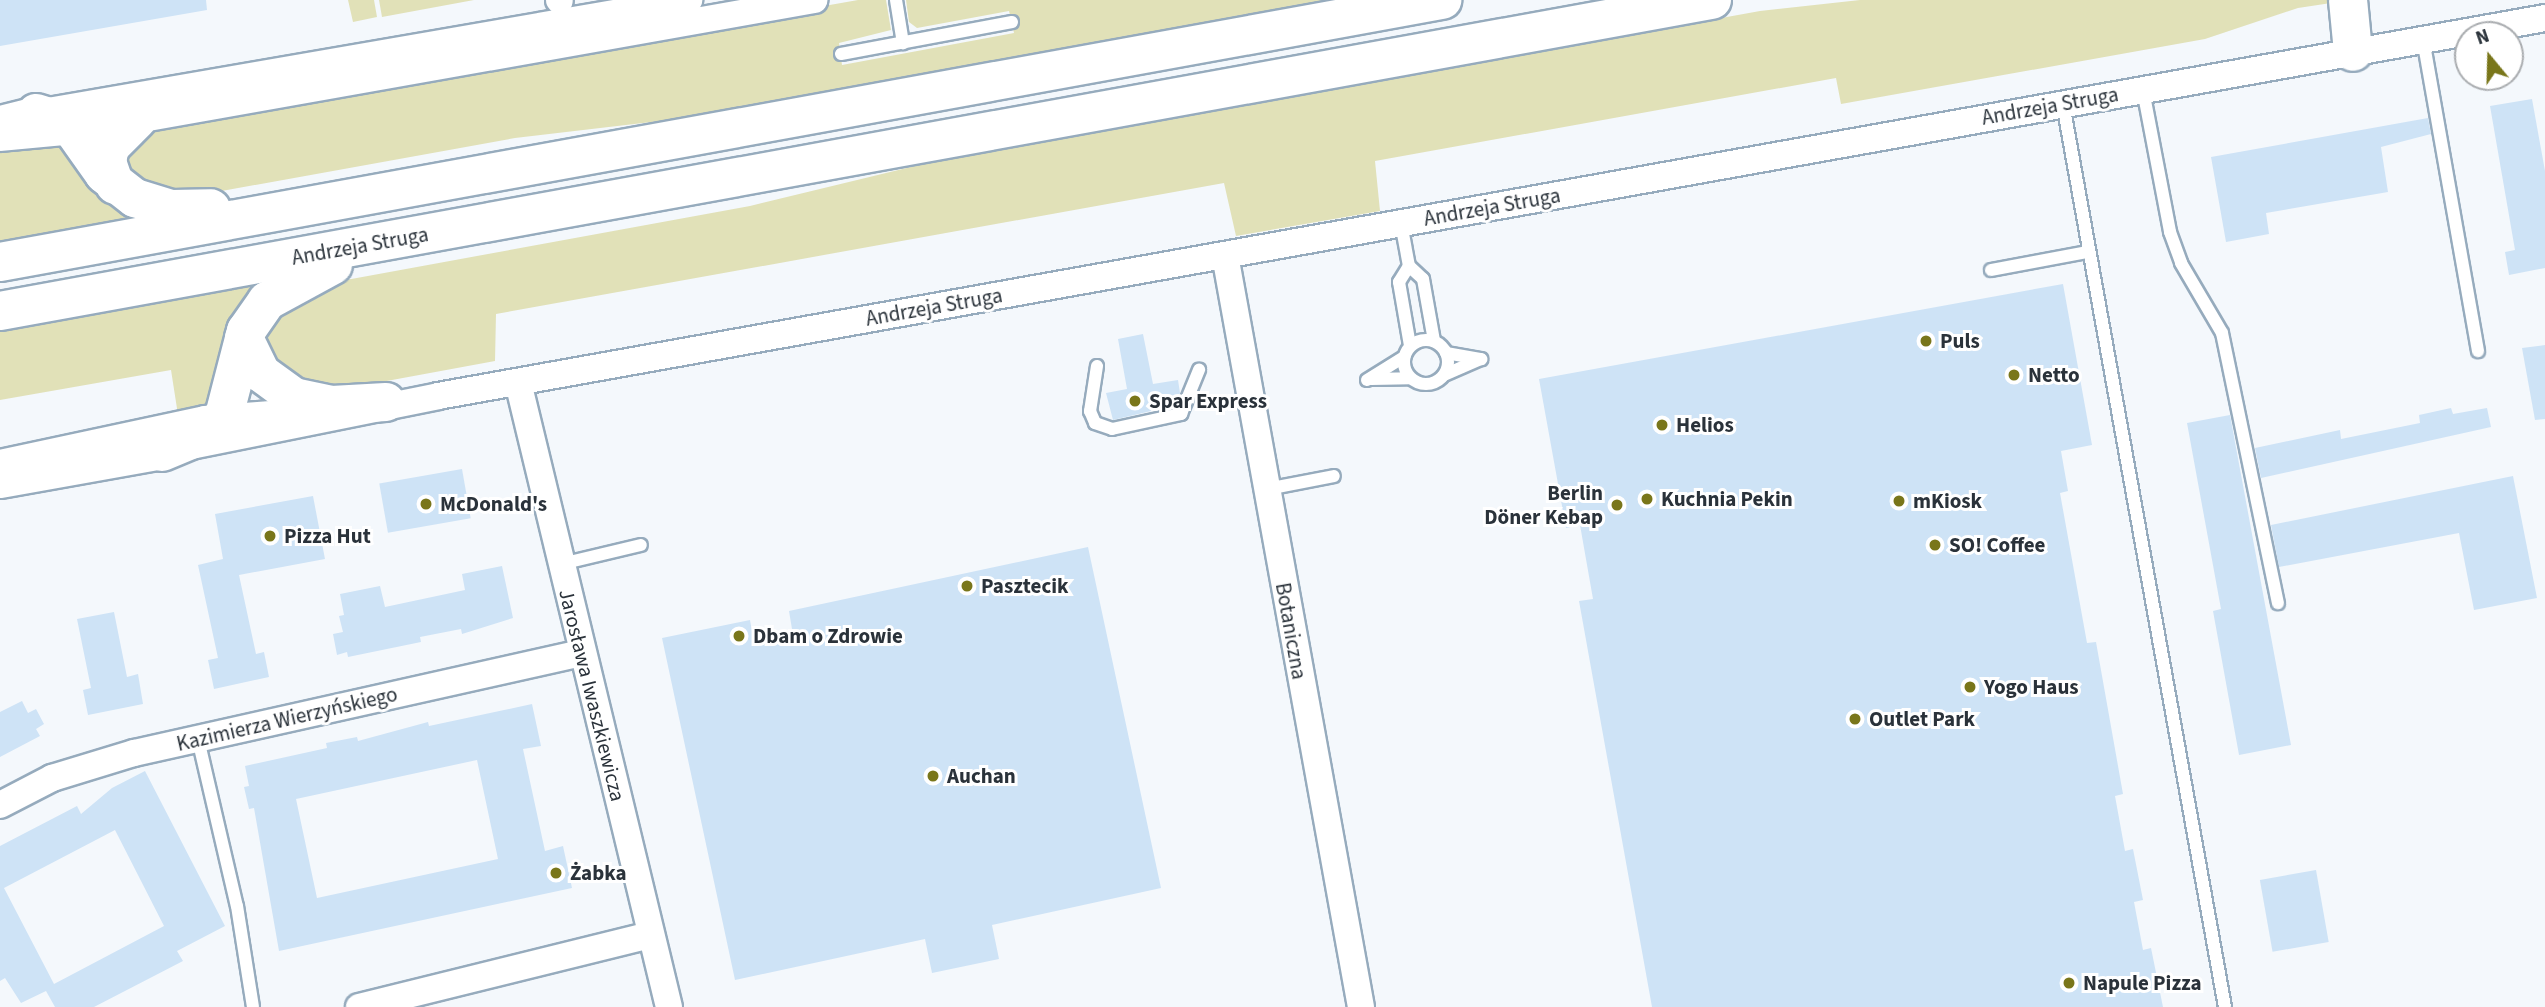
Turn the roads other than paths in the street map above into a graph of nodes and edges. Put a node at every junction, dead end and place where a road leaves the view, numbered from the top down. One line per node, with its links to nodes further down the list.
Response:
1 (689, 0): 7 (street)
2 (814, 0): 7 (street)
3 (896, 0): 11 (lane)
4 (1442, 0): 20 (main road)
5 (1712, 0): 22 (main road, Andrzeja Struga)
6 (2348, 0): 12 (main road)
7 (562, 17): 16 (street); 17 (street)
8 (2545, 18): 10 (street, Andrzeja Struga)
9 (1012, 22): 11 (lane)
10 (2423, 39): 12 (street, Andrzeja Struga); 32 (lane)
11 (903, 43): 13 (lane)
12 (2353, 52): 14 (street, Andrzeja Struga)
13 (841, 54)
14 (2143, 89): 15 (street, Andrzeja Struga); 50 (lane)
15 (2063, 103): 23 (street, Andrzeja Struga); 24 (lane)
16 (18, 118): 18 (main road)
17 (136, 120): 18 (street); 21 (main road)
18 (75, 131): 19 (street); 21 (main road)
19 (0, 138)
20 (463, 178): 21 (main road); 26 (main road)
21 (115, 185)
22 (515, 218): 29 (main road, Andrzeja Struga); 30 (main road)
23 (1401, 223): 25 (street, Andrzeja Struga); 27 (lane)
24 (2087, 252): 28 (lane); 59 (lane)
25 (1225, 255): 39 (street, Andrzeja Struga); 47 (street, Botaniczna)
26 (0, 262)
27 (1409, 265): 31 (lane); 33 (lane)
28 (1991, 270)
29 (0, 311)
30 (244, 338): 41 (main road); 42 (main road)
31 (1434, 341): 33 (lane); 34 (lane)
32 (2478, 351)
33 (1407, 352): 38 (lane); 38 (lane)
34 (1446, 353): 37 (lane); 37 (lane)
35 (1097, 366): 36 (lane)
36 (1199, 370)
37 (1444, 374): 38 (lane)
38 (1410, 378)
39 (518, 382): 40 (street, Andrzeja Struga); 49 (street, Jarosława Iwaszkiewicza)
40 (438, 396): 41 (street, Andrzeja Struga); 43 (street, Andrzeja Struga)
41 (386, 402): 42 (street, Andrzeja Struga)
42 (224, 416): 43 (main road); 44 (street, Andrzeja Struga)
43 (162, 452): 46 (street, Andrzeja Struga)
44 (0, 463)
45 (1334, 476): 47 (lane)
46 (0, 481)
47 (1267, 489): 58 (street, Botaniczna)
48 (640, 545): 49 (lane)
49 (561, 565): 51 (street, Jarosława Iwaszkiewicza)
50 (2278, 603)
51 (581, 653): 52 (street, Kazimierza Wierzyńskiego); 54 (street, Jarosława Iwaszkiewicza)
52 (198, 739): 53 (street, Kazimierza Wierzyńskiego); 55 (lane)
53 (0, 805)
54 (650, 935): 56 (street); 57 (street, Jarosława Iwaszkiewicza)
55 (253, 1007)
56 (359, 1007)
57 (669, 1007)
58 (1361, 1007)
59 (2225, 1007)

